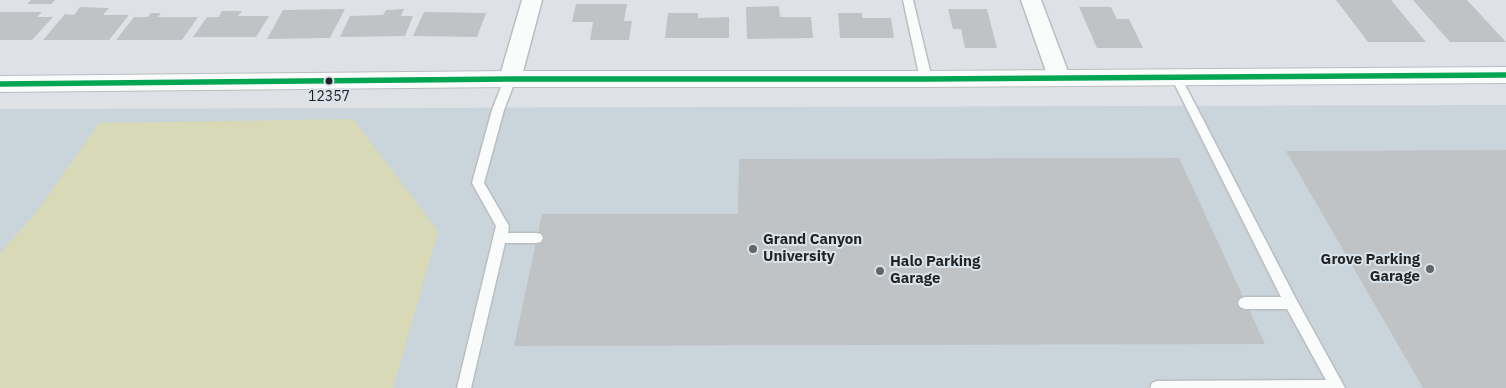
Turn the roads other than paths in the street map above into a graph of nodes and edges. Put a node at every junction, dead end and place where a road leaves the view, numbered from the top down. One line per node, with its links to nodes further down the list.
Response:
1 (532, 0): 7 (street)
2 (908, 0): 8 (lane)
3 (1031, 0): 5 (street)
4 (1506, 75): 6 (main road)
5 (1059, 77): 6 (main road); 8 (main road)
6 (1176, 77): 13 (lane)
7 (510, 79): 8 (main road); 9 (main road); 10 (lane)
8 (926, 79)
9 (0, 84)
10 (500, 238): 11 (lane); 14 (lane)
11 (536, 238)
12 (1246, 303): 13 (lane)
13 (1291, 303): 16 (lane)
14 (464, 388)
15 (1157, 388): 16 (lane)
16 (1337, 388)

